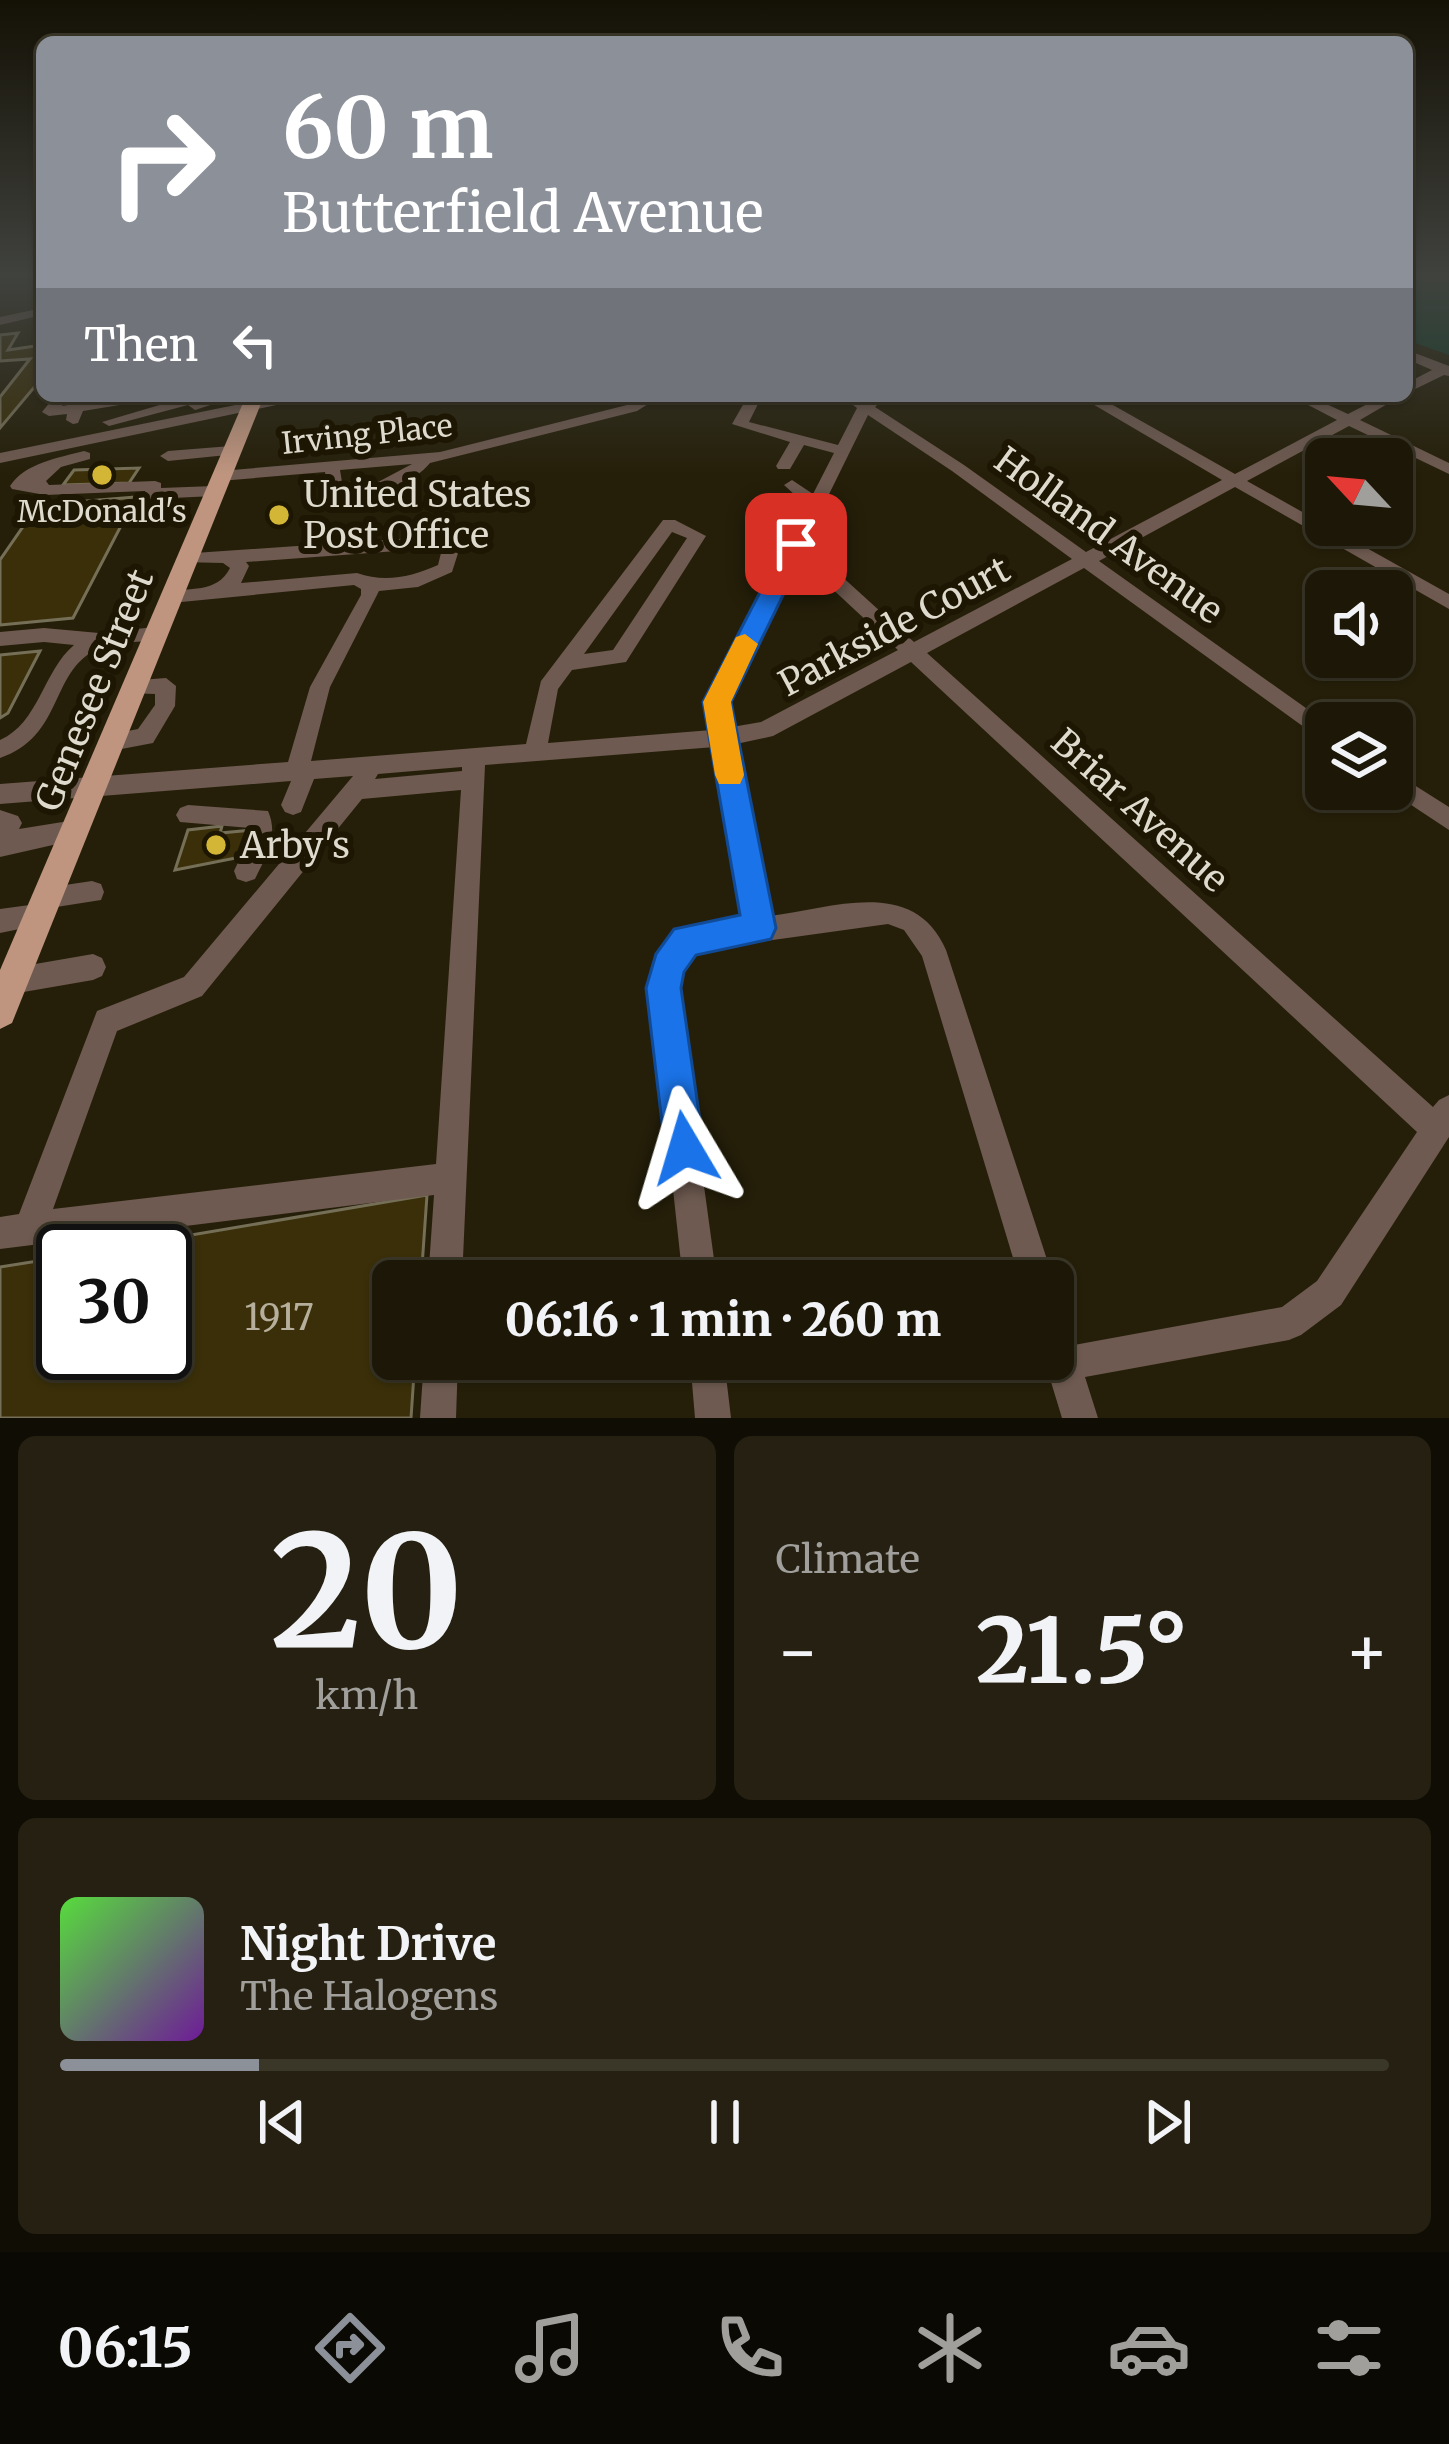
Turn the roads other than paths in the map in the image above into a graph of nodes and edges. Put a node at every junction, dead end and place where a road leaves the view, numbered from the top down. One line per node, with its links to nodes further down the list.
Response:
1 (1413, 356): 2 (street)
2 (1446, 370): 3 (street)
3 (1413, 386)
4 (69, 402): 16 (street)
5 (186, 402): 16 (street)
6 (235, 402): 16 (street)
7 (244, 402): 18 (main road, Genesee Street)
8 (643, 402): 26 (street, Irving Place)
9 (751, 402): 17 (street)
10 (863, 402): 19 (street)
11 (867, 402): 32 (street, Holland Avenue)
12 (1097, 402): 25 (street)
13 (1310, 402): 15 (street)
14 (1382, 402): 15 (street, Parkside Court)
15 (1348, 420): 24 (street); 25 (street, Parkside Court)
16 (69, 436): 20 (street)
17 (799, 440): 19 (street); 23 (street)
18 (231, 451): 22 (street); 26 (main road, Genesee Street)
19 (843, 451): 28 (street)
20 (0, 454)
21 (84, 456): 26 (street, Irving Place)
22 (168, 456)
23 (784, 466)
24 (1449, 469)
25 (1237, 481): 32 (street, Parkside Court); 36 (street)
26 (217, 484): 31 (main road, Genesee Street)
27 (792, 485): 28 (street)
28 (816, 505): 29 (street)
29 (796, 544): 40 (street, Briar Avenue); 43 (street)
30 (227, 557): 31 (street); 33 (street); 34 (street)
31 (187, 558): 35 (main road, Genesee Street)
32 (1083, 561): 40 (street, Parkside Court); 42 (street, Holland Avenue)
33 (370, 586): 34 (street); 48 (street)
34 (222, 591): 35 (street)
35 (171, 597): 37 (main road, Genesee Street)
36 (1449, 602)
37 (155, 634): 38 (street); 49 (main road, Genesee Street)
38 (98, 640): 39 (street); 44 (street)
39 (0, 643)
40 (914, 652): 43 (street, Parkside Court); 67 (street, Briar Avenue)
41 (565, 663): 41 (street); 45 (street)
42 (1305, 719)
43 (722, 738): 45 (street, Parkside Court); 63 (street)
44 (0, 749)
45 (535, 752): 47 (street, Parkside Court)
46 (372, 764): 47 (street, Parkside Court); 48 (street, Parkside Court); 50 (street)
47 (473, 768): 50 (street); 68 (street)
48 (302, 770): 49 (street, Parkside Court); 53 (street)
49 (94, 783): 51 (street, Parkside Court); 57 (main road, Genesee Street)
50 (356, 790): 69 (street)
51 (0, 794)
52 (1413, 795): 56 (street)
53 (293, 805)
54 (188, 815): 59 (street)
55 (0, 820): 58 (street)
56 (1449, 820)
57 (75, 830): 58 (street); 61 (main road, Genesee Street)
58 (0, 844)
59 (246, 872)
60 (92, 892): 61 (street)
61 (44, 906): 62 (street); 64 (main road, Genesee Street)
62 (0, 921)
63 (759, 928): 71 (street); 72 (street)
64 (11, 967): 65 (street); 66 (main road, Genesee Street)
65 (93, 967)
66 (0, 1011)
67 (1442, 1119): 73 (street)
68 (451, 1178): 69 (street); 70 (street)
69 (15, 1231)
70 (447, 1260)
71 (697, 1260)
72 (1030, 1260)
73 (1074, 1346)
74 (440, 1380): 77 (street)
75 (709, 1380): 78 (street)
76 (1068, 1380): 79 (street)
77 (438, 1418)
78 (713, 1418)
79 (1079, 1418)

